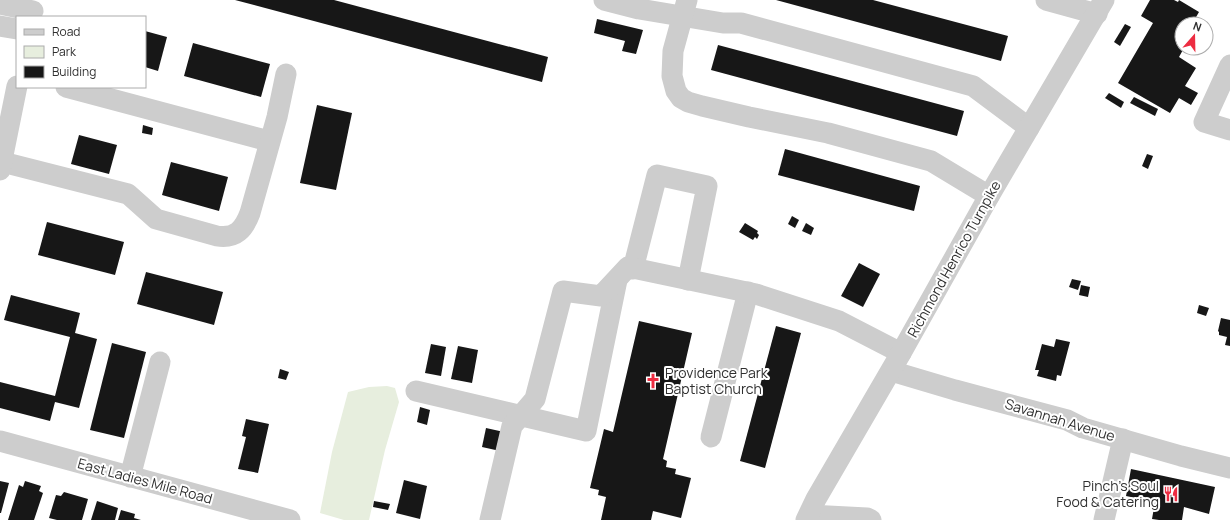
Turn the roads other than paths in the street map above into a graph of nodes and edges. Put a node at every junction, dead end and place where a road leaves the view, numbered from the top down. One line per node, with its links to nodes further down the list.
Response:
1 (604, 0): 5 (street)
2 (1046, 0): 4 (street)
3 (0, 4): 6 (street)
4 (1100, 7): 13 (street, Richmond Henrico Turnpike)
5 (685, 8): 13 (street); 17 (street)
6 (33, 9)
7 (0, 26): 8 (street)
8 (16, 29)
9 (1230, 65): 14 (street)
10 (286, 74): 15 (street)
11 (17, 88): 16 (street)
12 (70, 88): 15 (street)
13 (1029, 128): 17 (street, Richmond Henrico Turnpike)
14 (1230, 130)
15 (270, 141): 16 (street)
16 (1, 166)
17 (989, 196): 21 (street, Richmond Henrico Turnpike)
18 (625, 274): 19 (street); 19 (street); 25 (street); 25 (street)
19 (688, 280): 20 (street)
20 (748, 292): 21 (street); 26 (street)
21 (901, 353): 23 (street, Richmond Henrico Turnpike)
22 (160, 362): 30 (street)
23 (891, 371): 27 (street, Savannah Avenue); 31 (street, Richmond Henrico Turnpike)
24 (416, 391): 25 (street)
25 (520, 416): 33 (street)
26 (711, 437)
27 (1123, 439): 29 (street, Savannah Avenue); 35 (street)
28 (0, 441): 30 (street, East Ladies Mile Road)
29 (1230, 468)
30 (130, 477): 32 (street, East Ladies Mile Road)
31 (807, 518): 34 (street)
32 (281, 519)
33 (490, 520)
34 (871, 520)
35 (1104, 520)

